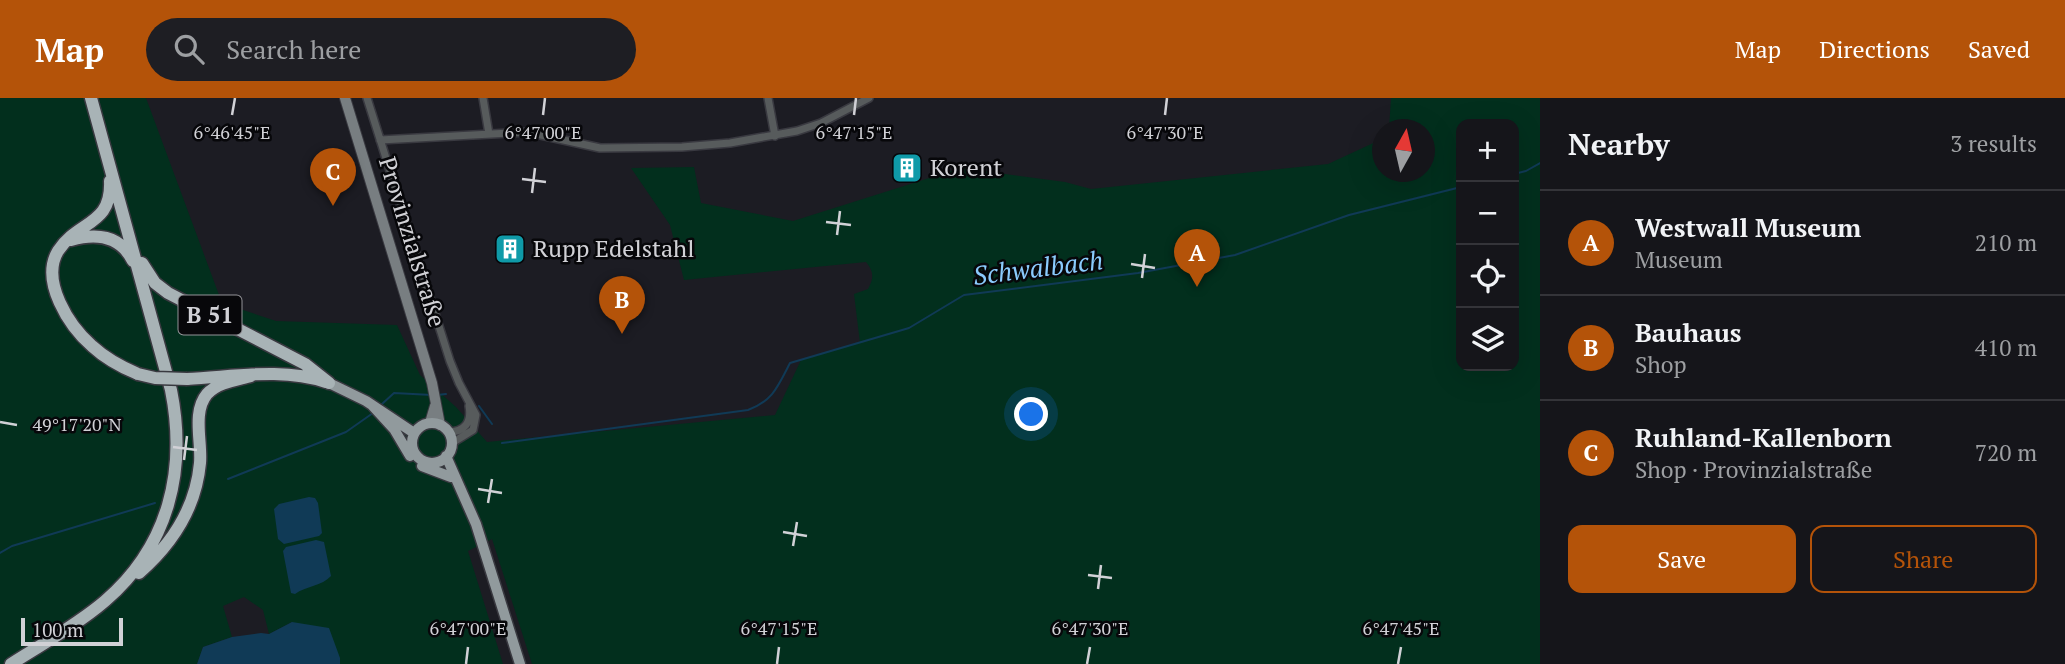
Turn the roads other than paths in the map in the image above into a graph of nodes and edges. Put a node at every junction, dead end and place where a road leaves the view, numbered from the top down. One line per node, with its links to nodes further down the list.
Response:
1 (91, 98): 10 (highway, B 51)
2 (345, 98): 17 (main road, Provinzialstraße)
3 (368, 98): 9 (street)
4 (483, 98): 7 (street)
5 (768, 98): 8 (street)
6 (869, 98): 8 (street)
7 (489, 134): 8 (street); 9 (street)
8 (775, 136)
9 (380, 140): 17 (street)
10 (104, 141): 11 (highway, B 51); 12 (highway, B 51)
11 (124, 217): 13 (highway, B 51); 15 (highway, B 51)
12 (67, 241): 13 (highway); 14 (highway, B 51, bridge)
13 (142, 284): 21 (highway)
14 (251, 376): 15 (highway, B 51); 21 (highway)
15 (329, 383): 16 (main road, B 51)
16 (384, 415): 18 (main road, B 51); 20 (main road, B 51)
17 (443, 430): 18 (main road); 19 (main road)
18 (414, 433): 19 (main road)
19 (441, 459): 20 (main road)
20 (453, 478): 23 (main road)
21 (122, 584): 22 (highway)
22 (11, 664)
23 (520, 664)

